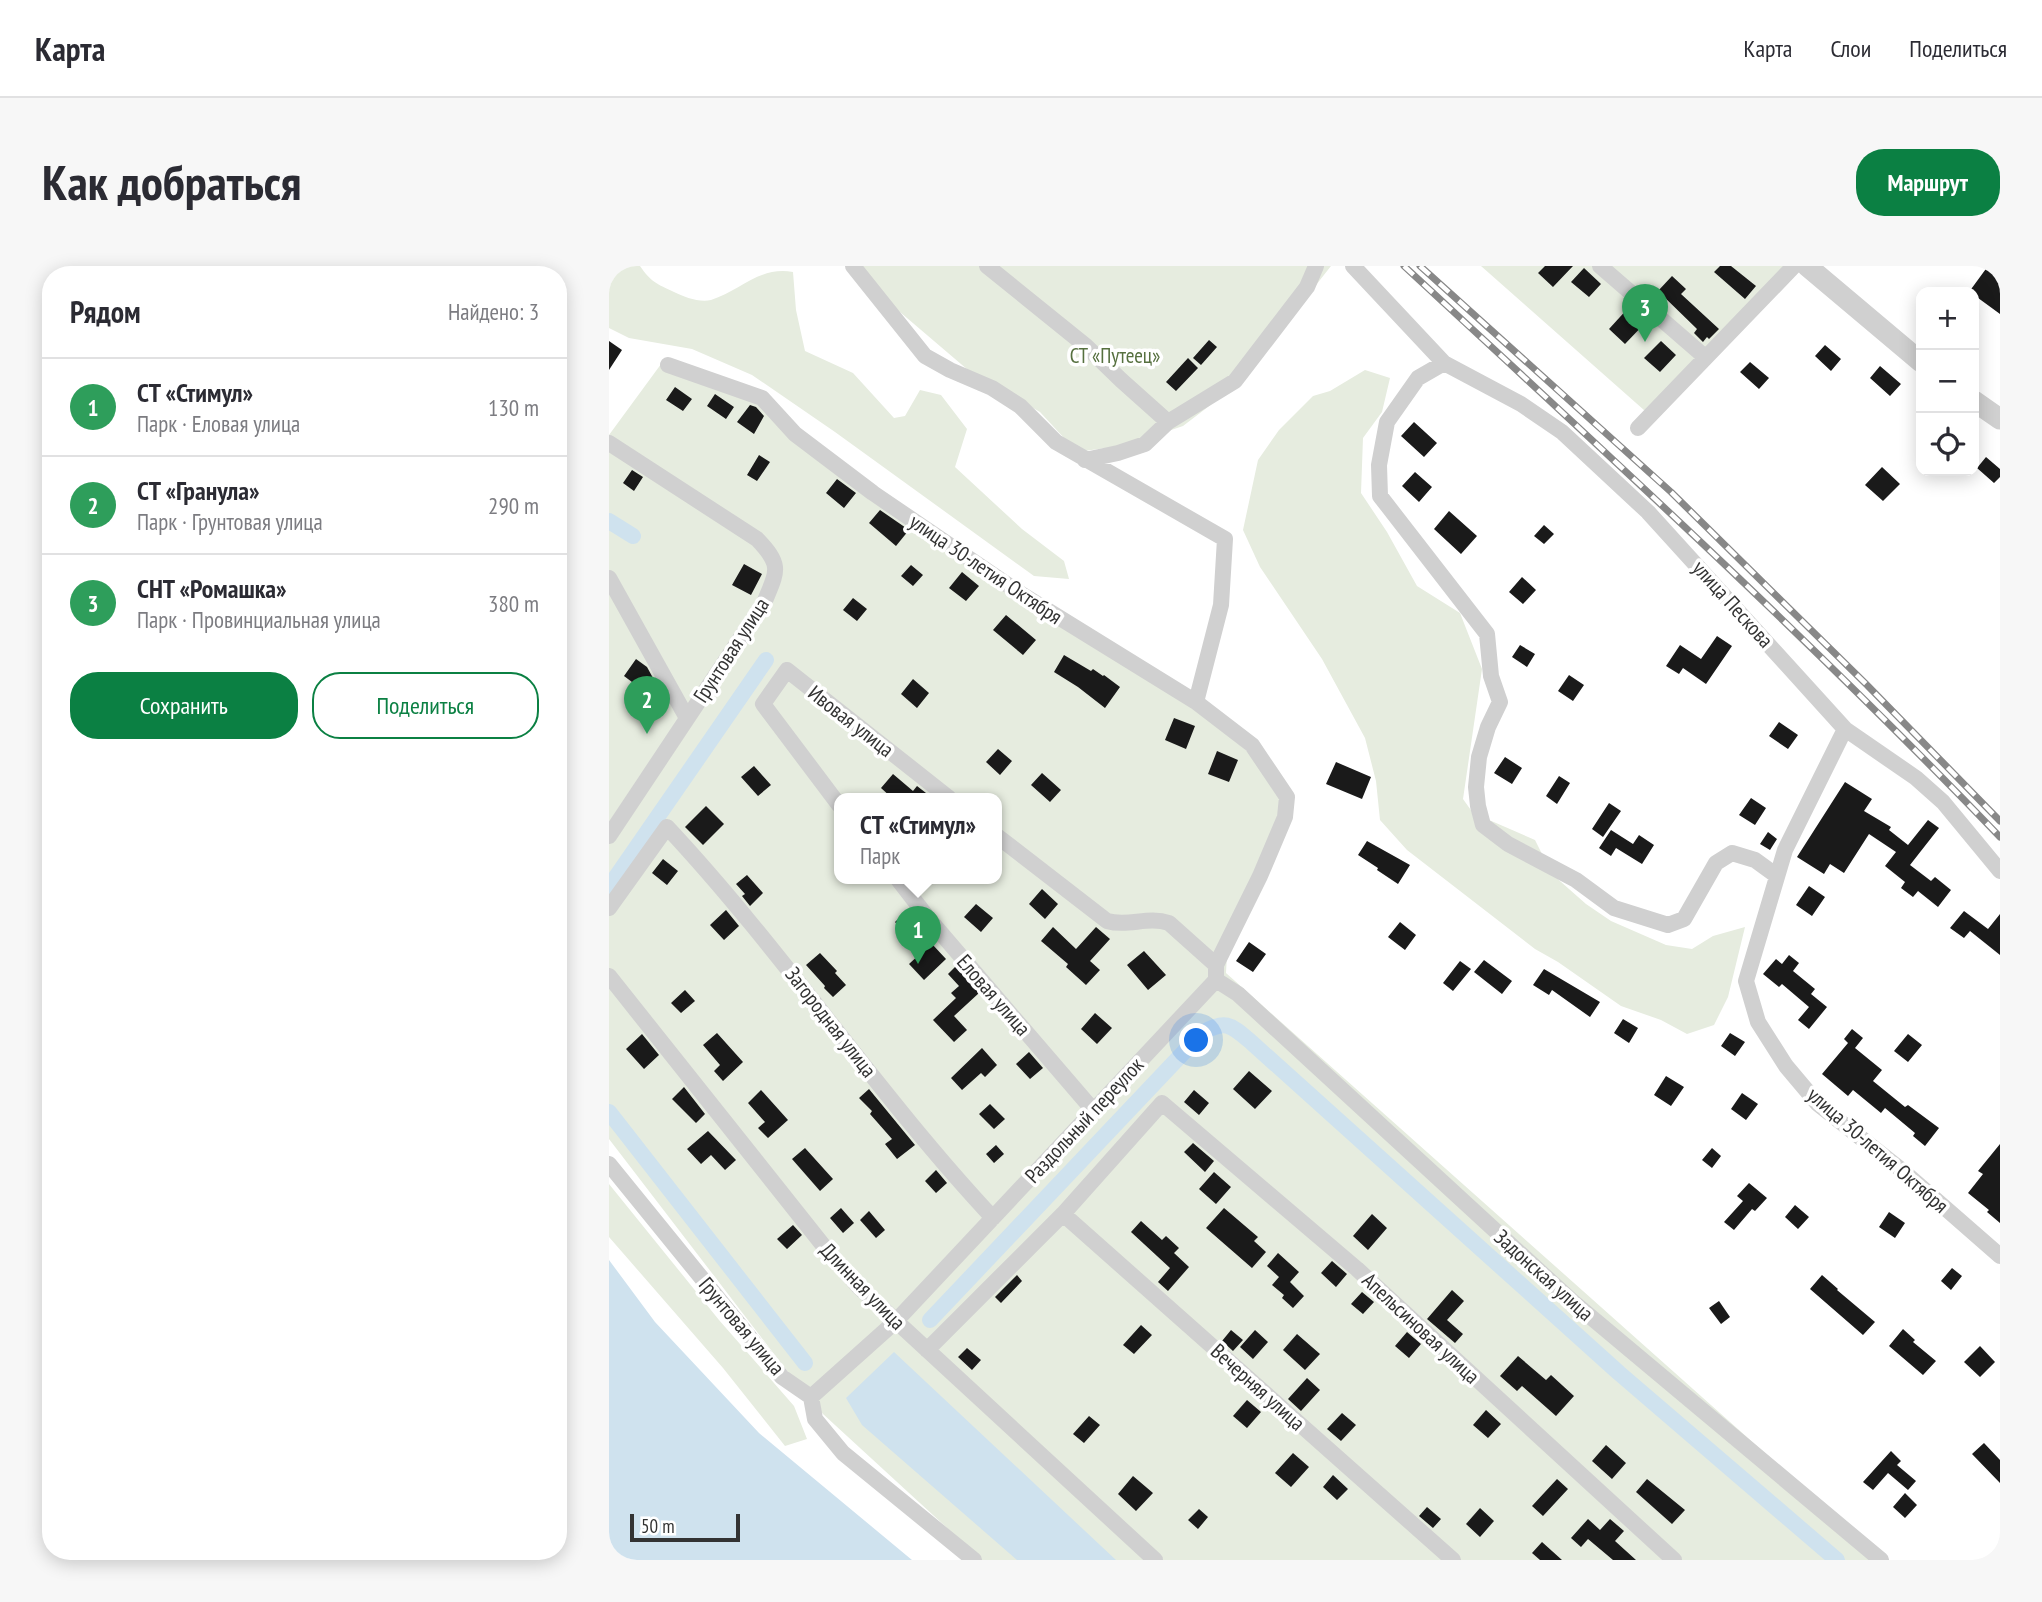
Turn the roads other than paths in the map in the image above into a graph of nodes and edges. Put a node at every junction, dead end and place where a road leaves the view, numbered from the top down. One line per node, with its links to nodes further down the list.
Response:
1 (853, 266): 17 (street)
2 (987, 266): 14 (street)
3 (1316, 266): 14 (street)
4 (1353, 266): 10 (street, улица Пескова)
5 (1601, 266): 8 (street)
6 (1794, 266): 8 (street)
7 (1807, 266): 9 (street)
8 (1705, 357): 15 (street)
9 (1916, 358)
10 (1444, 363): 21 (street, улица Пескова); 28 (street)
11 (668, 365): 19 (street, улица 30-летия Октября)
12 (1979, 404): 13 (street)
13 (2000, 419)
14 (1168, 422): 17 (street)
15 (1638, 428)
16 (609, 443): 20 (street, Грунтовая улица)
17 (1085, 460): 19 (street)
18 (609, 578): 20 (street)
19 (1196, 702): 23 (street, улица 30-летия Октября)
20 (687, 718): 25 (street, Грунтовая улица)
21 (1845, 729): 27 (street, улица Пескова); 28 (street, улица 30-летия Октября)
22 (943, 793): 24 (street, Ивовая улица)
23 (1287, 797): 31 (street, Раздольный переулок)
24 (834, 798)
25 (609, 836)
26 (1002, 840): 31 (street)
27 (2000, 871)
28 (1777, 876): 37 (street, улица 30-летия Октября)
29 (902, 884): 33 (street, Еловая улица)
30 (609, 908): 36 (street, Загородная улица)
31 (1216, 972): 33 (street, Раздольный переулок); 45 (street, Задонская улица)
32 (609, 976): 38 (street, Длинная улица)
33 (1093, 1110): 36 (street, Раздольный переулок)
34 (609, 1164): 40 (street, Грунтовая улица)
35 (1063, 1214): 39 (street); 43 (street, Вечерняя улица); 44 (street, Апельсиновая улица)
36 (993, 1218): 38 (street, Раздольный переулок)
37 (2000, 1256)
38 (896, 1321): 39 (street, Длинная улица); 40 (street, Раздольный переулок)
39 (927, 1350): 42 (street, Длинная улица)
40 (811, 1397): 41 (street)
41 (974, 1560)
42 (1156, 1560)
43 (1453, 1560)
44 (1674, 1560)
45 (1881, 1560)

